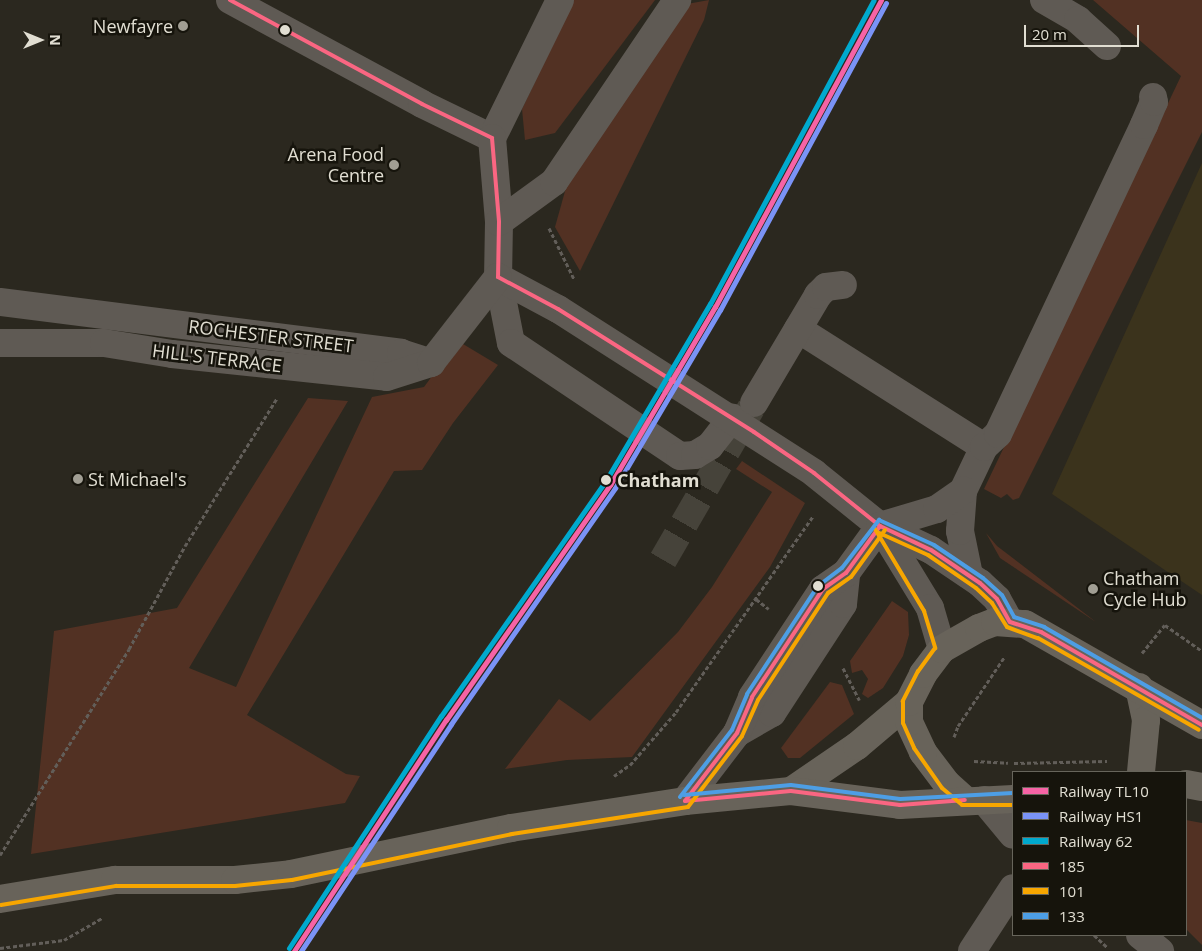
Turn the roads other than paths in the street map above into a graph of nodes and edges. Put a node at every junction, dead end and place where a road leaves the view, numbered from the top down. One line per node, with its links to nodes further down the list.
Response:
1 (230, 0): 7 (street)
2 (560, 0): 7 (street)
3 (677, 0): 8 (street)
4 (1044, 0): 5 (street)
5 (1107, 46)
6 (1153, 97): 17 (street)
7 (492, 138): 8 (street)
8 (499, 222): 9 (street)
9 (498, 277): 14 (street); 16 (street, bridge); 16 (street)
10 (843, 286): 12 (street)
11 (0, 302): 14 (street, ROCHESTER STREET)
12 (798, 329): 15 (street); 17 (street)
13 (0, 343): 14 (street, HILL'S TERRACE)
14 (432, 363)
15 (754, 403)
16 (732, 418): 19 (street, bridge)
17 (984, 447): 18 (street)
18 (963, 491): 19 (street); 20 (street)
19 (880, 526): 20 (street); 22 (street); 32 (street)
20 (968, 575): 21 (street)
21 (1010, 622): 22 (main road); 23 (main road)
22 (942, 649): 24 (main road)
23 (1139, 687): 25 (main road); 26 (main road)
24 (909, 702): 29 (main road); 31 (main road)
25 (1202, 725)
26 (1141, 771)
27 (1187, 784): 28 (main road)
28 (1202, 788)
29 (791, 791): 31 (main road); 32 (main road)
30 (1012, 799): 31 (main road)
31 (975, 800): 33 (street)
32 (685, 801): 35 (main road)
33 (1012, 834)
34 (1012, 890): 37 (street)
35 (0, 899)
36 (1141, 936): 38 (street)
37 (972, 951)
38 (1160, 951)

